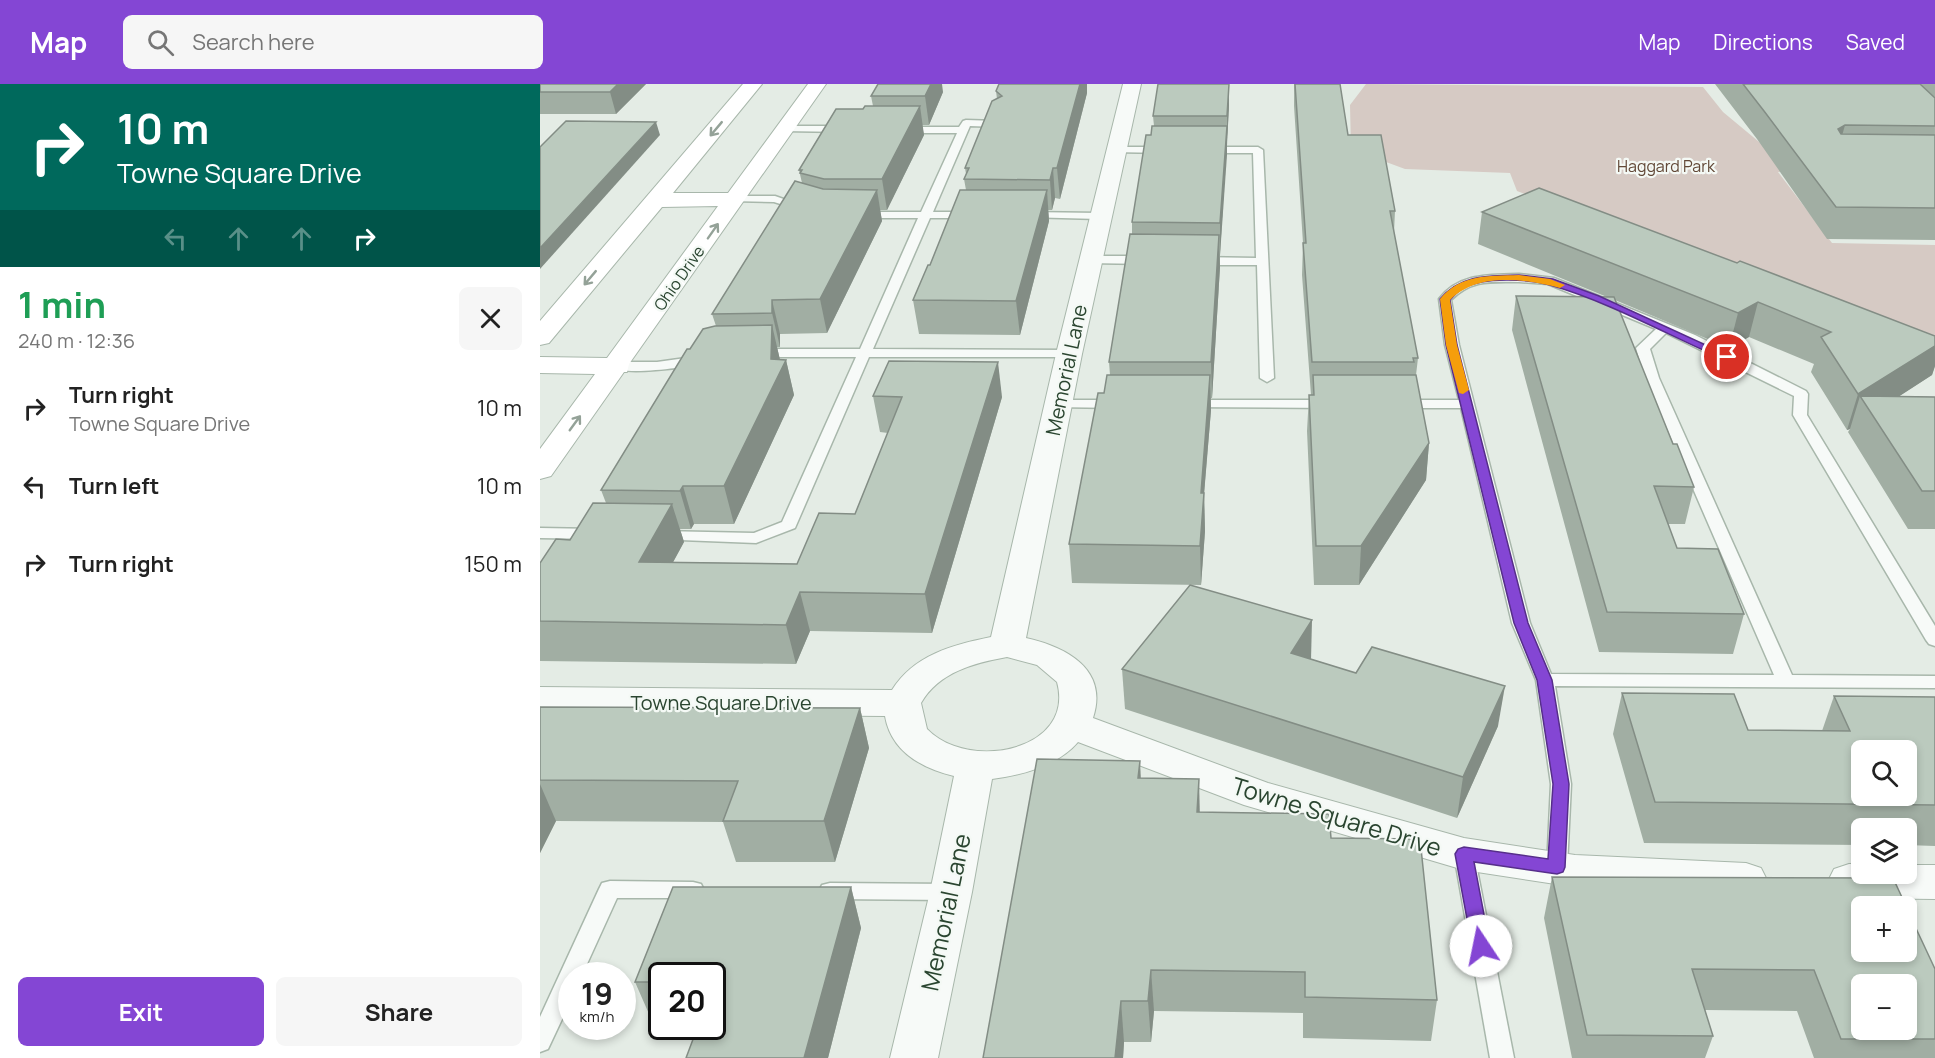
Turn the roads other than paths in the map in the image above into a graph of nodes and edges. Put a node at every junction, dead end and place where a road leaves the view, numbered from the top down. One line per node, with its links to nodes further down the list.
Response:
1 (753, 84): 10 (main road, one-way to 10)
2 (817, 84): 5 (main road, Ohio Drive)
3 (1130, 89): 9 (street, Memorial Lane)
4 (998, 123): 8 (lane)
5 (786, 129): 6 (lane); 11 (main road, Ohio Drive)
6 (856, 129)
7 (891, 130): 8 (lane)
8 (963, 130): 14 (lane)
9 (1116, 150): 17 (street, Memorial Lane); 21 (lane)
10 (657, 200): 11 (main road); 23 (main road, one-way to 23)
11 (735, 200): 12 (lane); 29 (main road, Ohio Drive, one-way to 11)
12 (811, 213)
13 (851, 215): 14 (lane)
14 (926, 215): 15 (lane); 24 (lane)
15 (986, 215)
16 (1021, 215): 17 (lane)
17 (1100, 216): 18 (street, Memorial Lane)
18 (1090, 260): 19 (lane); 26 (street, Memorial Lane)
19 (1162, 261)
20 (1184, 261): 21 (lane)
21 (1263, 262): 30 (lane)
22 (1664, 328): 36 (lane); 41 (lane); 44 (lane)
23 (540, 337)
24 (864, 352): 25 (lane); 26 (lane); 40 (lane)
25 (742, 353)
26 (1069, 354): 31 (street, Memorial Lane)
27 (714, 356): 29 (lane)
28 (540, 365): 29 (main road)
29 (617, 366): 37 (main road, Ohio Drive, one-way to 29)
30 (1267, 378)
31 (1059, 404): 32 (lane); 42 (street, Memorial Lane)
32 (1137, 404)
33 (1172, 404): 34 (lane)
34 (1349, 404)
35 (1384, 404): 36 (lane)
36 (1466, 404): 43 (lane)
37 (540, 470)
38 (540, 533): 39 (lane)
39 (608, 535)
40 (642, 535)
41 (1935, 640)
42 (1007, 645): 47 (street); 48 (street)
43 (1545, 680): 44 (lane); 51 (lane)
44 (1786, 681): 45 (lane)
45 (1935, 682)
46 (540, 700): 47 (street, Towne Square Drive)
47 (902, 703): 49 (street)
48 (1072, 725): 49 (street); 50 (street, Towne Square Drive)
49 (975, 766): 55 (street, Memorial Lane)
50 (1464, 854): 51 (street, Towne Square Drive); 58 (lane)
51 (1557, 867): 52 (street, Towne Square Drive)
52 (1935, 882)
53 (715, 890): 56 (lane)
54 (809, 891): 55 (lane)
55 (951, 892): 57 (street, Memorial Lane)
56 (540, 1042)
57 (914, 1058)
58 (1502, 1058)

